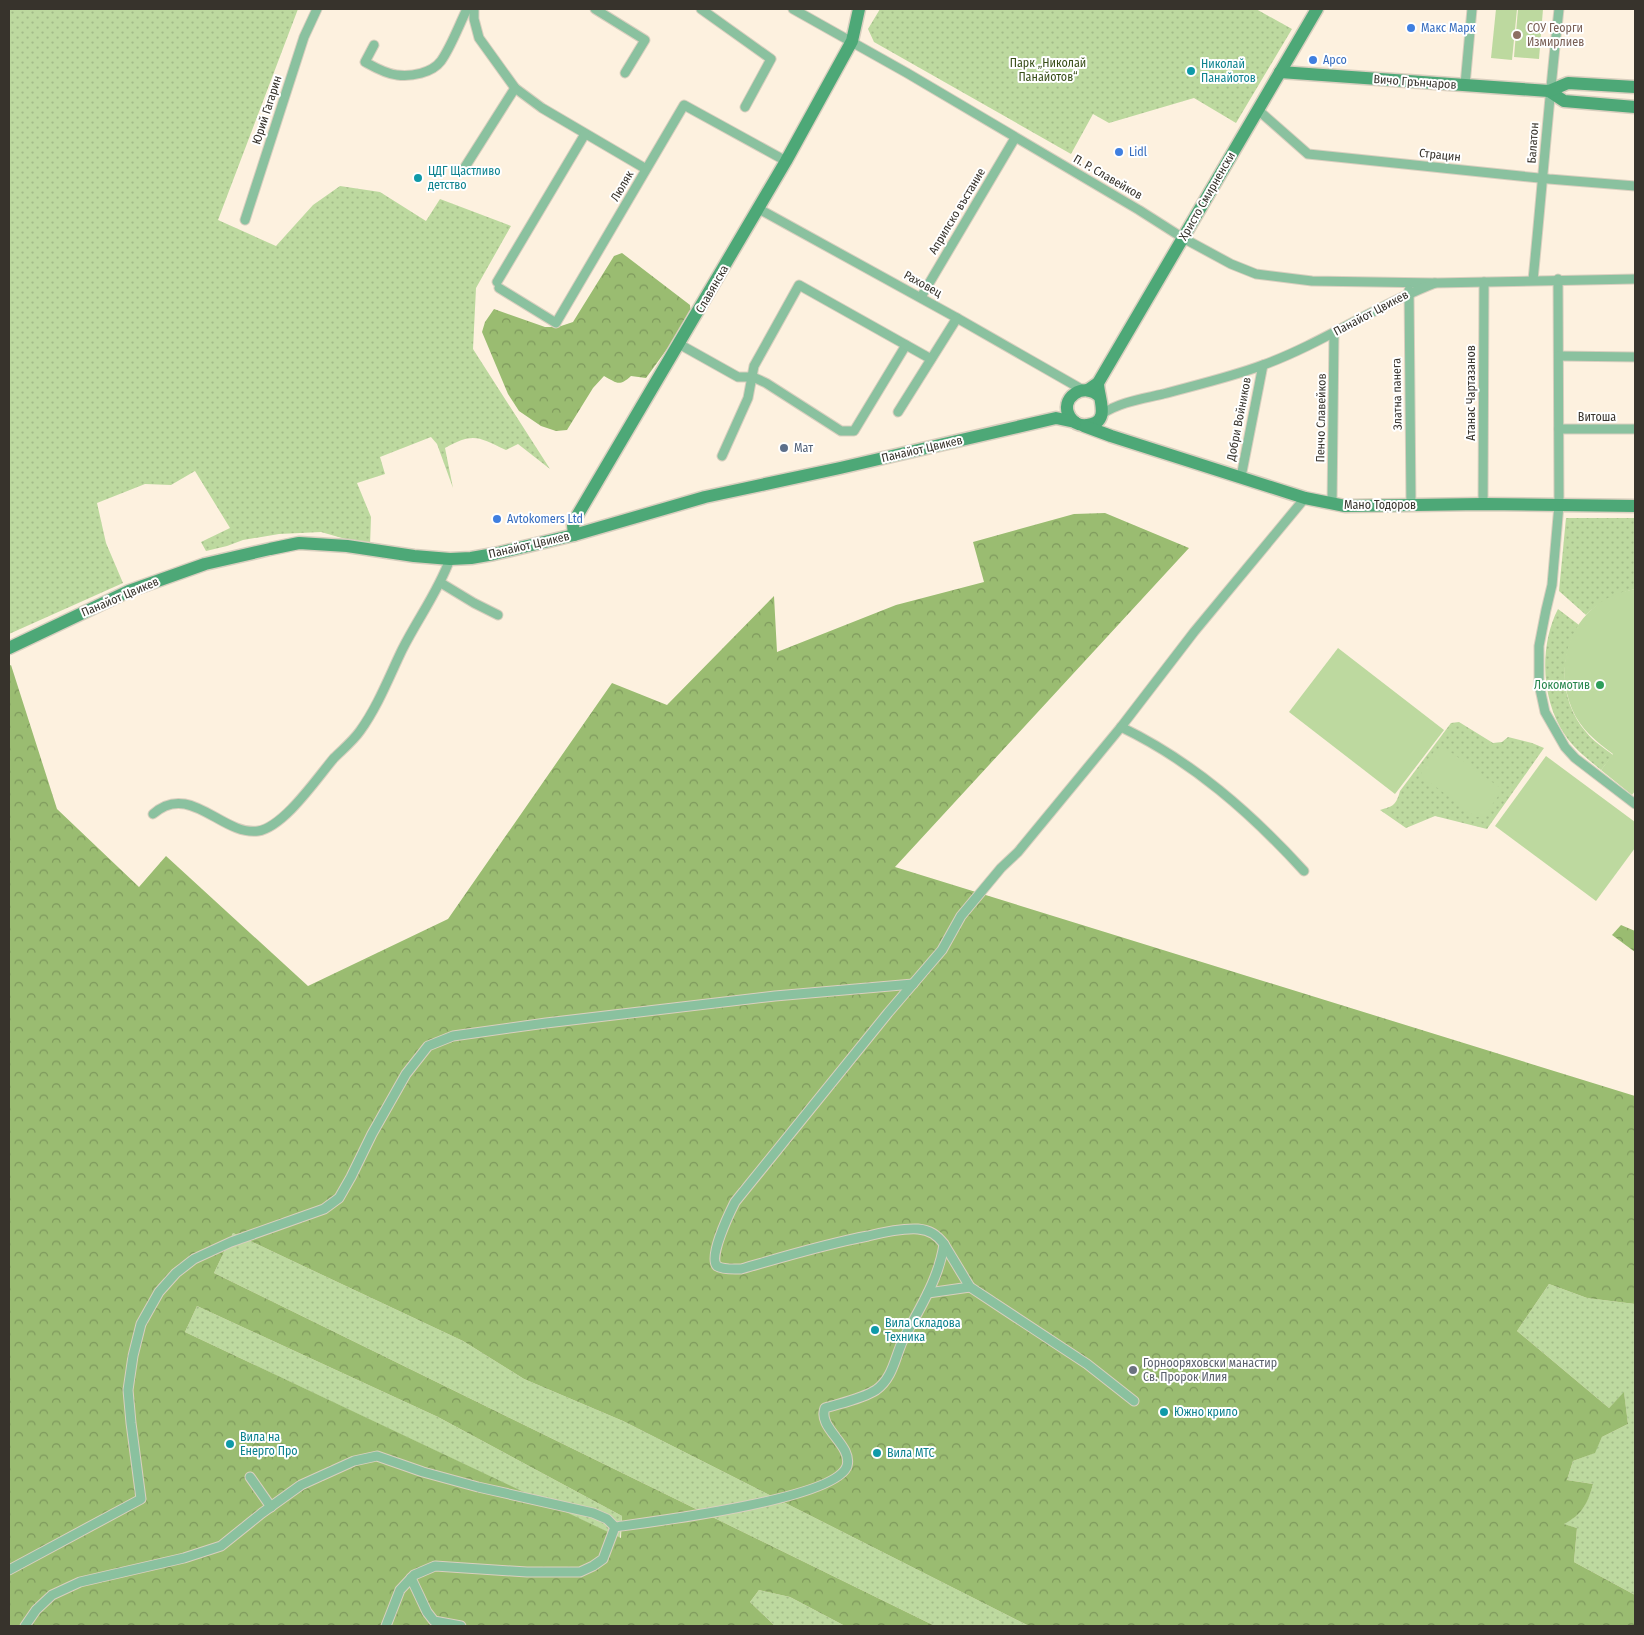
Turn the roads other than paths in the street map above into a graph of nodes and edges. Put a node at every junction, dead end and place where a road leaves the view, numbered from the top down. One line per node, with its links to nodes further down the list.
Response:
1 (317, 9): 30 (street, Юрий Гагарин)
2 (468, 9): 12 (street)
3 (474, 9): 17 (street)
4 (595, 9): 14 (street)
5 (701, 9): 19 (street)
6 (794, 9): 11 (street, П. Р. Славейков)
7 (859, 9): 11 (street, Славянска)
8 (1317, 9): 13 (street, Христо Смирненски)
9 (1472, 9): 15 (street)
10 (1559, 9): 18 (street, Балатон)
11 (852, 41): 23 (street, П. Р. Славейков); 24 (street, Славянска)
12 (374, 45)
13 (1280, 72): 15 (street, Вичо Грънчаров); 21 (street, Христо Смирненски)
14 (626, 73)
15 (1465, 86): 18 (street, Вичо Грънчаров)
16 (1635, 87): 18 (street, Вичо Грънчаров)
17 (515, 88): 22 (street); 25 (street)
18 (1549, 91): 20 (street, Вичо Грънчаров); 27 (street, Балатон)
19 (745, 107)
20 (1635, 107)
21 (1258, 110): 27 (street, Страцин); 31 (street, Христо Смирненски)
22 (585, 134): 26 (street); 26 (street, Люляк)
23 (1015, 138): 31 (street, П. Р. Славейков); 39 (street, Априлско въстание)
24 (786, 161): 26 (street, Люляк); 29 (street, Славянска)
25 (465, 167)
26 (646, 169)
27 (1543, 178): 28 (street, Страцин); 34 (street, Балатон)
28 (1635, 186)
29 (759, 209): 39 (street, Раховец); 42 (street, Славянска)
30 (245, 220)
31 (1183, 238): 37 (street, П. Р. Славейков); 49 (street, Христо Смирненски)
32 (1635, 278): 33 (street, Панайот Цвикев)
33 (1558, 279): 34 (street, Панайот Цвикев); 44 (street)
34 (1533, 280): 35 (street, Панайот Цвикев)
35 (1484, 282): 36 (street, Панайот Цвикев); 63 (street, Атанас Чартазанов)
36 (1435, 283): 37 (street, П. Р. Славейков); 38 (street, Панайот Цвикев)
37 (1412, 284): 38 (street, Златна панега)
38 (1408, 293): 41 (street, Панайот Цвикев); 64 (street, Златна панега)
39 (921, 297): 40 (street, Раховец)
40 (957, 318): 46 (street); 49 (street, Раховец)
41 (1334, 333): 47 (street, Панайот Цвикев); 62 (street, Пенчо Славейков)
42 (679, 344): 48 (street); 67 (street, Славянска)
43 (906, 345): 46 (street); 48 (street); 48 (street)
44 (1558, 356): 45 (street); 56 (street)
45 (1635, 357)
46 (931, 359): 52 (street)
47 (1263, 365): 51 (street, Панайот Цвикев); 60 (street, Добри Войников)
48 (753, 377): 59 (street)
49 (1081, 391): 50 (street); 53 (street); 55 (street)
50 (1100, 398): 51 (street); 54 (street)
51 (1117, 406): 54 (street, Панайот Цвикев)
52 (898, 412)
53 (1056, 418): 55 (street, Панайот Цвикев); 67 (street, Панайот Цвикев)
54 (1099, 418): 55 (street); 58 (street)
55 (1079, 424): 58 (street, Мано Тодоров)
56 (1559, 429): 57 (street, Витоша); 65 (street)
57 (1635, 429)
58 (1105, 434): 60 (street, Мано Тодоров)
59 (722, 456)
60 (1241, 477): 61 (street, Мано Тодоров)
61 (1305, 498): 62 (street, Мано Тодоров); 72 (street)
62 (1332, 504): 64 (street, Мано Тодоров)
63 (1483, 504): 64 (street, Мано Тодоров); 65 (street, Мано Тодоров)
64 (1411, 505)
65 (1559, 505): 66 (street, Мано Тодоров); 73 (street)
66 (1635, 506)
67 (574, 535): 68 (street, Панайот Цвикев)
68 (450, 559): 69 (street); 71 (street, Панайот Цвикев)
69 (441, 583): 70 (street); 74 (street)
70 (498, 615)
71 (9, 648)
72 (1121, 727): 75 (street); 76 (street)
73 (1635, 804)
74 (154, 814)
75 (1304, 871)
76 (913, 984): 77 (street); 84 (street)
77 (944, 1244): 78 (street); 79 (street)
78 (970, 1287): 79 (street); 80 (street)
79 (928, 1293): 83 (street)
80 (1134, 1402)
81 (250, 1478): 82 (street)
82 (272, 1506): 83 (street); 86 (street)
83 (615, 1527): 85 (street)
84 (9, 1570)
85 (411, 1578): 87 (street); 88 (street)
86 (25, 1626)
87 (386, 1626)
88 (461, 1626)

